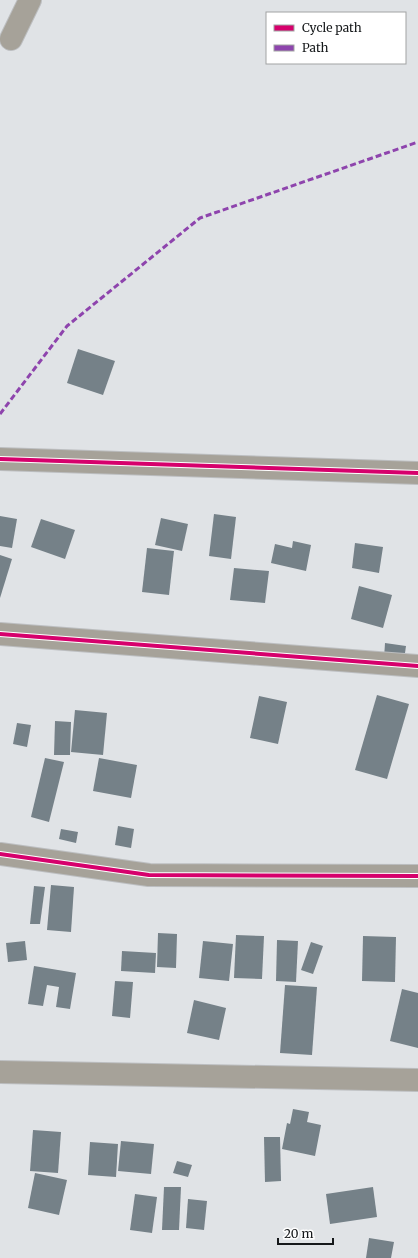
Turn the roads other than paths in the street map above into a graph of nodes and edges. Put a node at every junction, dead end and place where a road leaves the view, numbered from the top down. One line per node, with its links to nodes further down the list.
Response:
1 (30, 0): 2 (street)
2 (11, 39)
3 (0, 459): 4 (street)
4 (418, 473)
5 (0, 634): 6 (street)
6 (418, 666)
7 (0, 854): 8 (street)
8 (418, 876)
9 (0, 1072): 10 (street)
10 (418, 1080)

